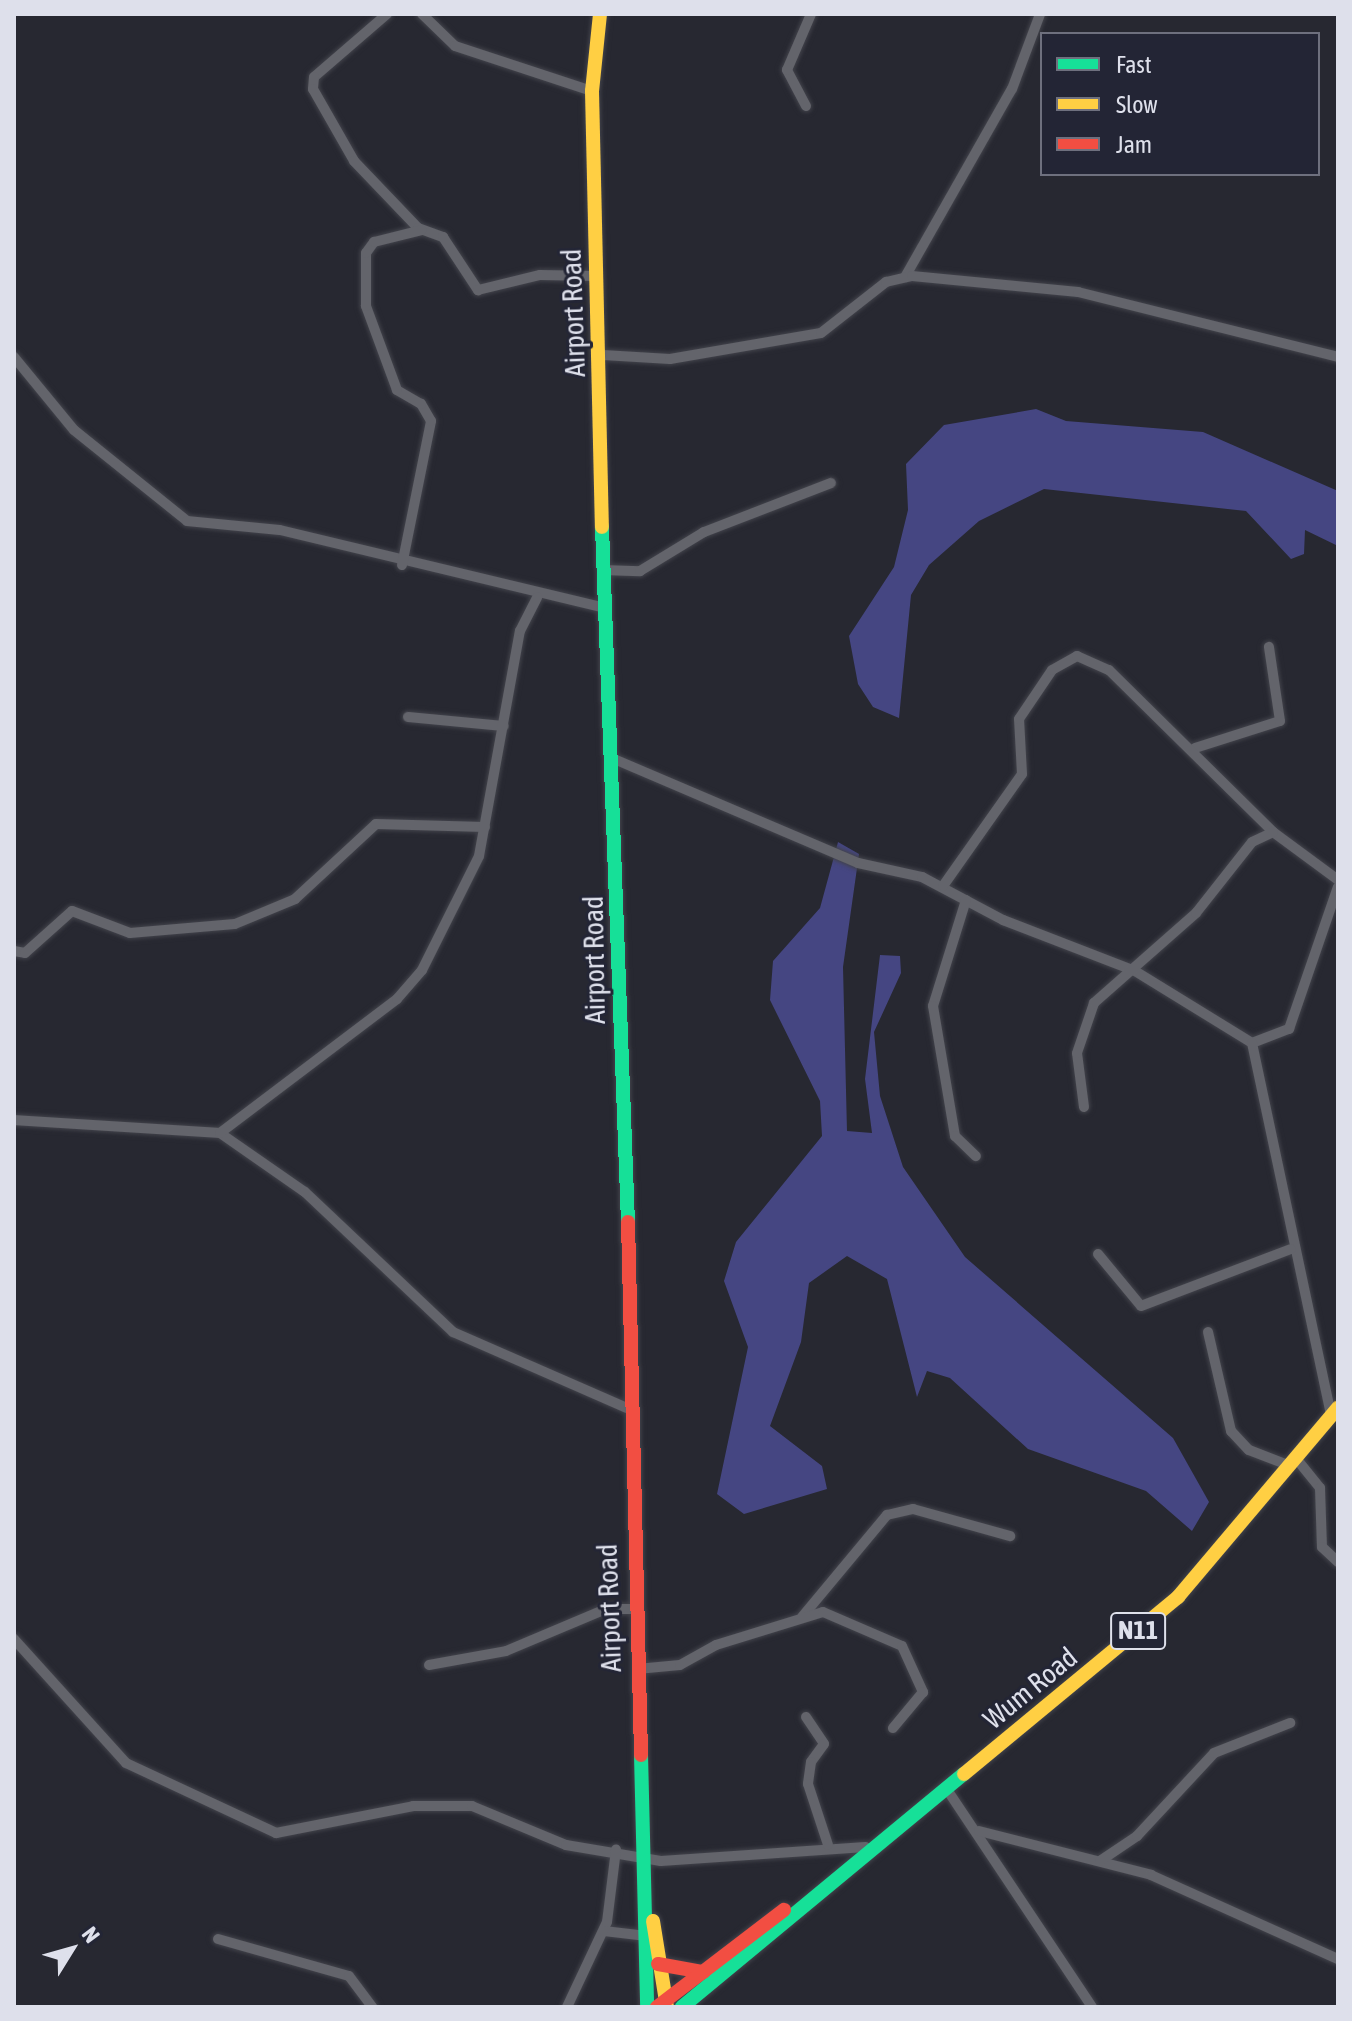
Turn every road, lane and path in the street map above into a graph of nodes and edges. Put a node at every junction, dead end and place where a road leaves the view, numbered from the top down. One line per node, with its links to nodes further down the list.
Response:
1 (387, 14): 8 (street)
2 (422, 14): 6 (street)
3 (600, 14): 6 (main road, Airport Road)
4 (811, 14): 7 (street)
5 (1040, 14): 10 (street)
6 (592, 91): 9 (main road, Airport Road)
7 (806, 106)
8 (422, 230): 9 (street); 15 (street)
9 (596, 276): 11 (main road, Airport Road)
10 (905, 277): 11 (street); 13 (street)
11 (603, 355): 16 (main road, Airport Road)
12 (14, 357): 15 (street)
13 (1338, 357)
14 (831, 483): 16 (street)
15 (402, 565): 17 (street)
16 (602, 570): 18 (main road, Airport Road)
17 (537, 597): 18 (street); 21 (street)
18 (605, 608): 23 (main road, Airport Road)
19 (1269, 647): 22 (street)
20 (408, 717): 21 (street)
21 (504, 726): 24 (street)
22 (1195, 748): 25 (street); 27 (street)
23 (614, 759): 27 (street); 40 (main road, Airport Road)
24 (485, 827): 30 (street); 35 (street)
25 (1273, 832): 26 (street); 31 (street)
26 (1338, 880)
27 (943, 886): 29 (street)
28 (1338, 887): 32 (street)
29 (966, 900): 31 (street); 36 (street)
30 (14, 951)
31 (1135, 971): 32 (street); 33 (street)
32 (1252, 1043): 37 (street)
33 (1084, 1107)
34 (14, 1120): 35 (street)
35 (220, 1133): 40 (street)
36 (976, 1156)
37 (1291, 1249): 38 (street); 41 (street)
38 (1098, 1254)
39 (1208, 1332): 42 (street)
40 (627, 1408): 45 (main road, Airport Road)
41 (1335, 1412): 42 (main road, Wum Road / N11)
42 (1292, 1461): 44 (street); 53 (main road, Wum Road / N11)
43 (1010, 1536): 46 (street)
44 (1338, 1562)
45 (635, 1609): 48 (street); 49 (main road, Airport Road)
46 (796, 1624): 49 (street); 52 (street)
47 (14, 1639): 58 (street)
48 (429, 1665)
49 (637, 1669): 59 (main road, Airport Road)
50 (806, 1717): 56 (street)
51 (1290, 1723): 60 (street)
52 (893, 1728)
53 (946, 1788): 54 (main road, Wum Road / N11); 55 (street)
54 (906, 1822): 57 (main road, Wum Road / N11); 73 (main road, Wum Road / N11)
55 (979, 1831): 60 (street); 74 (street)
56 (831, 1844): 57 (street); 59 (street); 61 (street)
57 (866, 1847): 61 (main road, Wum Road / N11)
58 (616, 1850): 59 (street); 63 (street)
59 (648, 1857): 62 (main road, Airport Road)
60 (1100, 1861): 66 (street)
61 (845, 1862): 68 (main road, Wum Road / N11)
62 (647, 1906): 64 (main road, Airport Road); 67 (main road, Airport Road)
63 (604, 1931): 64 (street); 71 (street)
64 (647, 1936): 72 (main road, Airport Road)
65 (218, 1939): 70 (street)
66 (1338, 1959)
67 (658, 1964): 68 (main road); 69 (main road, Airport Road)
68 (703, 1972): 69 (main road, Wum Road / N11)
69 (663, 2005)
70 (372, 2007)
71 (567, 2007)
72 (647, 2007)
73 (682, 2007)
74 (1092, 2007)

